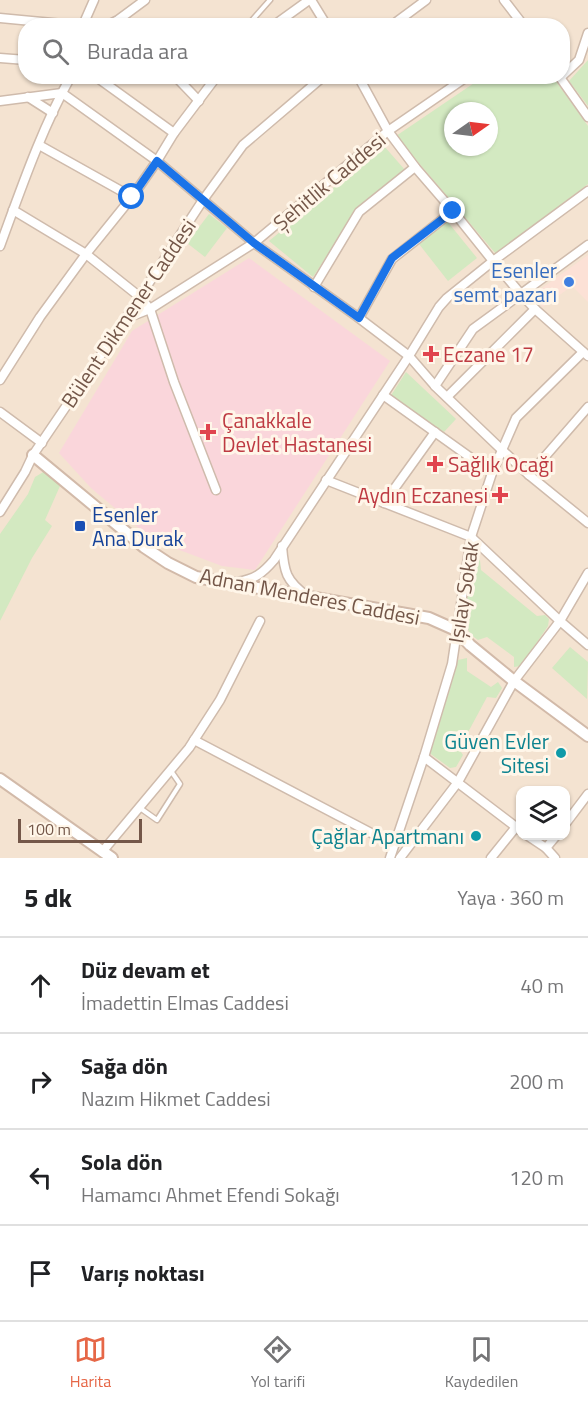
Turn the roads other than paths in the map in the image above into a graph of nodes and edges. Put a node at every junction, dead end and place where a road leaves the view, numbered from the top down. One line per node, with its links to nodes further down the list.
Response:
1 (94, 0): 8 (street)
2 (145, 0): 9 (street)
3 (270, 0): 10 (lane)
4 (310, 0): 11 (street); 12 (street)
5 (426, 0): 13 (street)
6 (504, 0): 14 (street)
7 (0, 18): 15 (street)
8 (86, 18)
9 (126, 18)
10 (254, 18)
11 (284, 18)
12 (322, 18)
13 (402, 18)
14 (518, 18)
15 (18, 20)
16 (587, 38): 19 (street)
17 (0, 58): 18 (street)
18 (18, 59)
19 (570, 68)
20 (67, 84): 28 (street)
21 (107, 84): 35 (street)
22 (183, 84): 31 (street)
23 (211, 84): 31 (street)
24 (315, 84): 41 (street, Bülent Dikmener Caddesi)
25 (362, 84): 34 (street)
26 (456, 84): 34 (street, Şehitlik Caddesi)
27 (566, 84): 33 (street)
28 (62, 93): 29 (street); 32 (street); 37 (street)
29 (28, 97): 30 (street); 32 (street)
30 (0, 101)
31 (199, 101): 35 (street)
32 (53, 114): 36 (street)
33 (588, 117)
34 (388, 131): 38 (street); 44 (street, Şehitlik Caddesi)
35 (174, 133): 37 (street)
36 (39, 145): 40 (street); 42 (street)
37 (157, 161): 40 (street); 41 (street)
38 (415, 167): 43 (street); 49 (street)
39 (588, 191): 48 (street)
40 (132, 197): 47 (street)
41 (203, 200): 44 (street); 51 (street, Bülent Dikmener Caddesi)
42 (13, 210): 46 (street); 47 (street)
43 (453, 211): 48 (street); 55 (street)
44 (254, 243): 49 (street); 52 (street, Şehitlik Caddesi)
45 (588, 245): 50 (street)
46 (0, 246)
47 (86, 254): 51 (street); 58 (street)
48 (493, 261): 50 (street); 57 (street)
49 (314, 287): 55 (street)
50 (520, 293): 53 (street); 59 (street)
51 (140, 297): 52 (street); 54 (street, Bülent Dikmener Caddesi)
52 (150, 309): 54 (street, Şehitlik Caddesi); 71 (street)
53 (535, 309): 56 (street); 61 (street)
54 (126, 318): 65 (street, Bülent Dikmener Caddesi)
55 (359, 318): 57 (street)
56 (586, 354): 66 (street, Işılay Sokak)
57 (409, 356): 59 (street); 60 (street)
58 (0, 380)
59 (435, 386): 61 (street)
60 (382, 395): 64 (street); 70 (street)
61 (447, 397): 66 (street)
62 (588, 407): 69 (street)
63 (0, 412): 65 (street)
64 (435, 432): 68 (street); 72 (street)
65 (42, 443): 67 (street, Bülent Dikmener Caddesi)
66 (502, 450): 68 (street, Işılay Sokak); 69 (street)
67 (33, 455): 73 (street, Bülent Dikmener Caddesi); 78 (street, Adnan Menderes Caddesi)
68 (492, 473): 75 (street, Işılay Sokak)
69 (529, 474): 74 (street)
70 (326, 480): 72 (street); 76 (street)
71 (216, 490)
72 (384, 503): 75 (street)
73 (0, 512)
74 (588, 523)
75 (471, 537): 81 (street); 82 (street, Işılay Sokak)
76 (282, 546): 78 (street); 79 (street)
77 (588, 573): 81 (street)
78 (231, 584): 79 (street, Adnan Menderes Caddesi)
79 (307, 597): 82 (street, Adnan Menderes Caddesi)
80 (260, 621): 86 (street)
81 (560, 621): 83 (street); 84 (street)
82 (456, 630): 84 (street, Adnan Menderes Caddesi); 87 (street, Işılay Sokak)
83 (588, 645)
84 (514, 681): 85 (street, Adnan Menderes Caddesi); 90 (street)
85 (588, 736)
86 (194, 740): 88 (street); 98 (street)
87 (424, 757): 90 (street); 98 (street, Işılay Sokak)
88 (170, 770): 92 (street); 92 (lane)
89 (0, 779): 100 (street)
90 (458, 782): 94 (street); 102 (street)
91 (588, 794): 93 (street)
92 (139, 807): 100 (street)
93 (570, 818)
94 (516, 827)
95 (516, 831): 103 (street)
96 (534, 840): 99 (street)
97 (553, 840): 99 (street)
98 (394, 845): 101 (street, Işılay Sokak)
99 (546, 848): 104 (street)
100 (107, 855)
101 (390, 858)
102 (400, 858)
103 (491, 858)
104 (555, 858)

